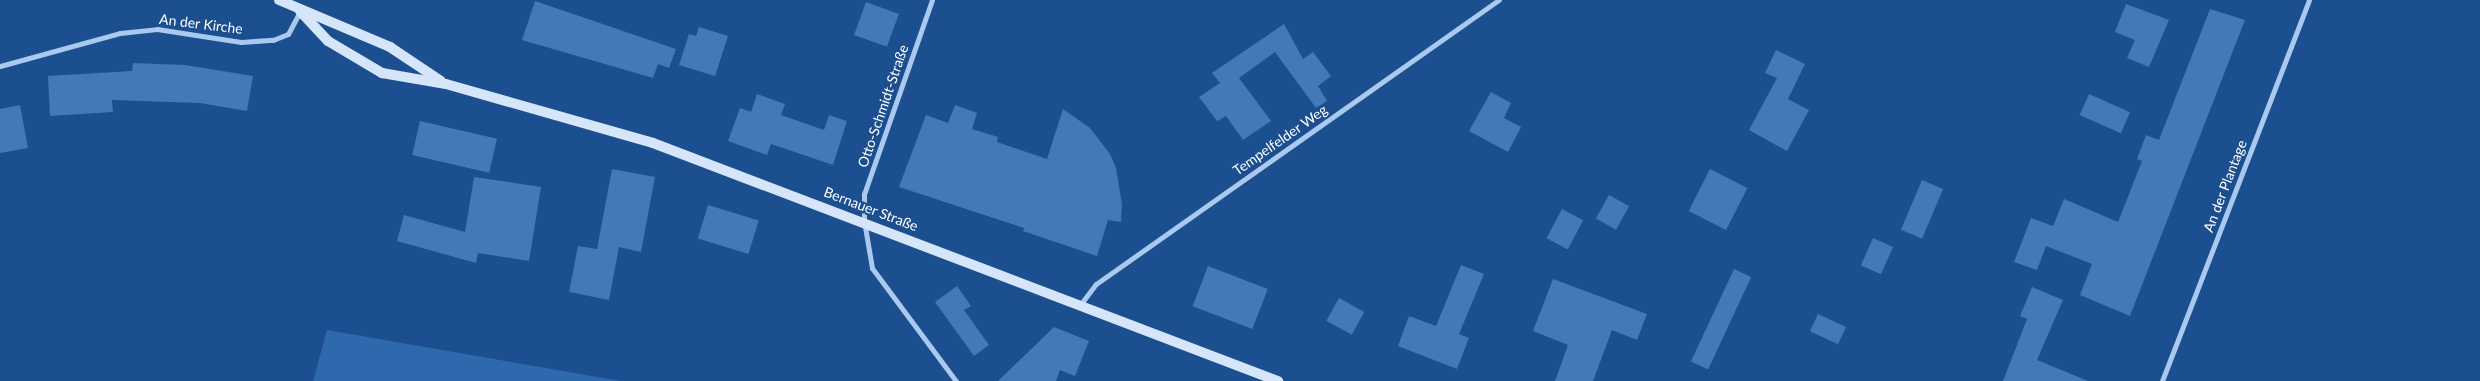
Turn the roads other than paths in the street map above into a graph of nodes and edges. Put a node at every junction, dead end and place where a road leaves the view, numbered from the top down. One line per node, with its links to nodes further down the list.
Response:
1 (279, 0): 5 (main road, Bernauer Straße)
2 (932, 0): 8 (street, Otto-Schmidt-Straße)
3 (1499, 0): 9 (street, Tempelfelder Weg)
4 (2309, 0): 12 (street, An der Plantage)
5 (300, 11): 6 (street, An der Kirche); 7 (main road, Bernauer Straße); 7 (main road, Bernauer Straße)
6 (0, 66)
7 (446, 84): 8 (main road, Bernauer Straße)
8 (864, 221): 9 (main road, Bernauer Straße); 10 (street, Otto-Schmidt-Straße)
9 (1080, 305): 11 (main road, Bernauer Straße)
10 (956, 381)
11 (1278, 381)
12 (2162, 381)

